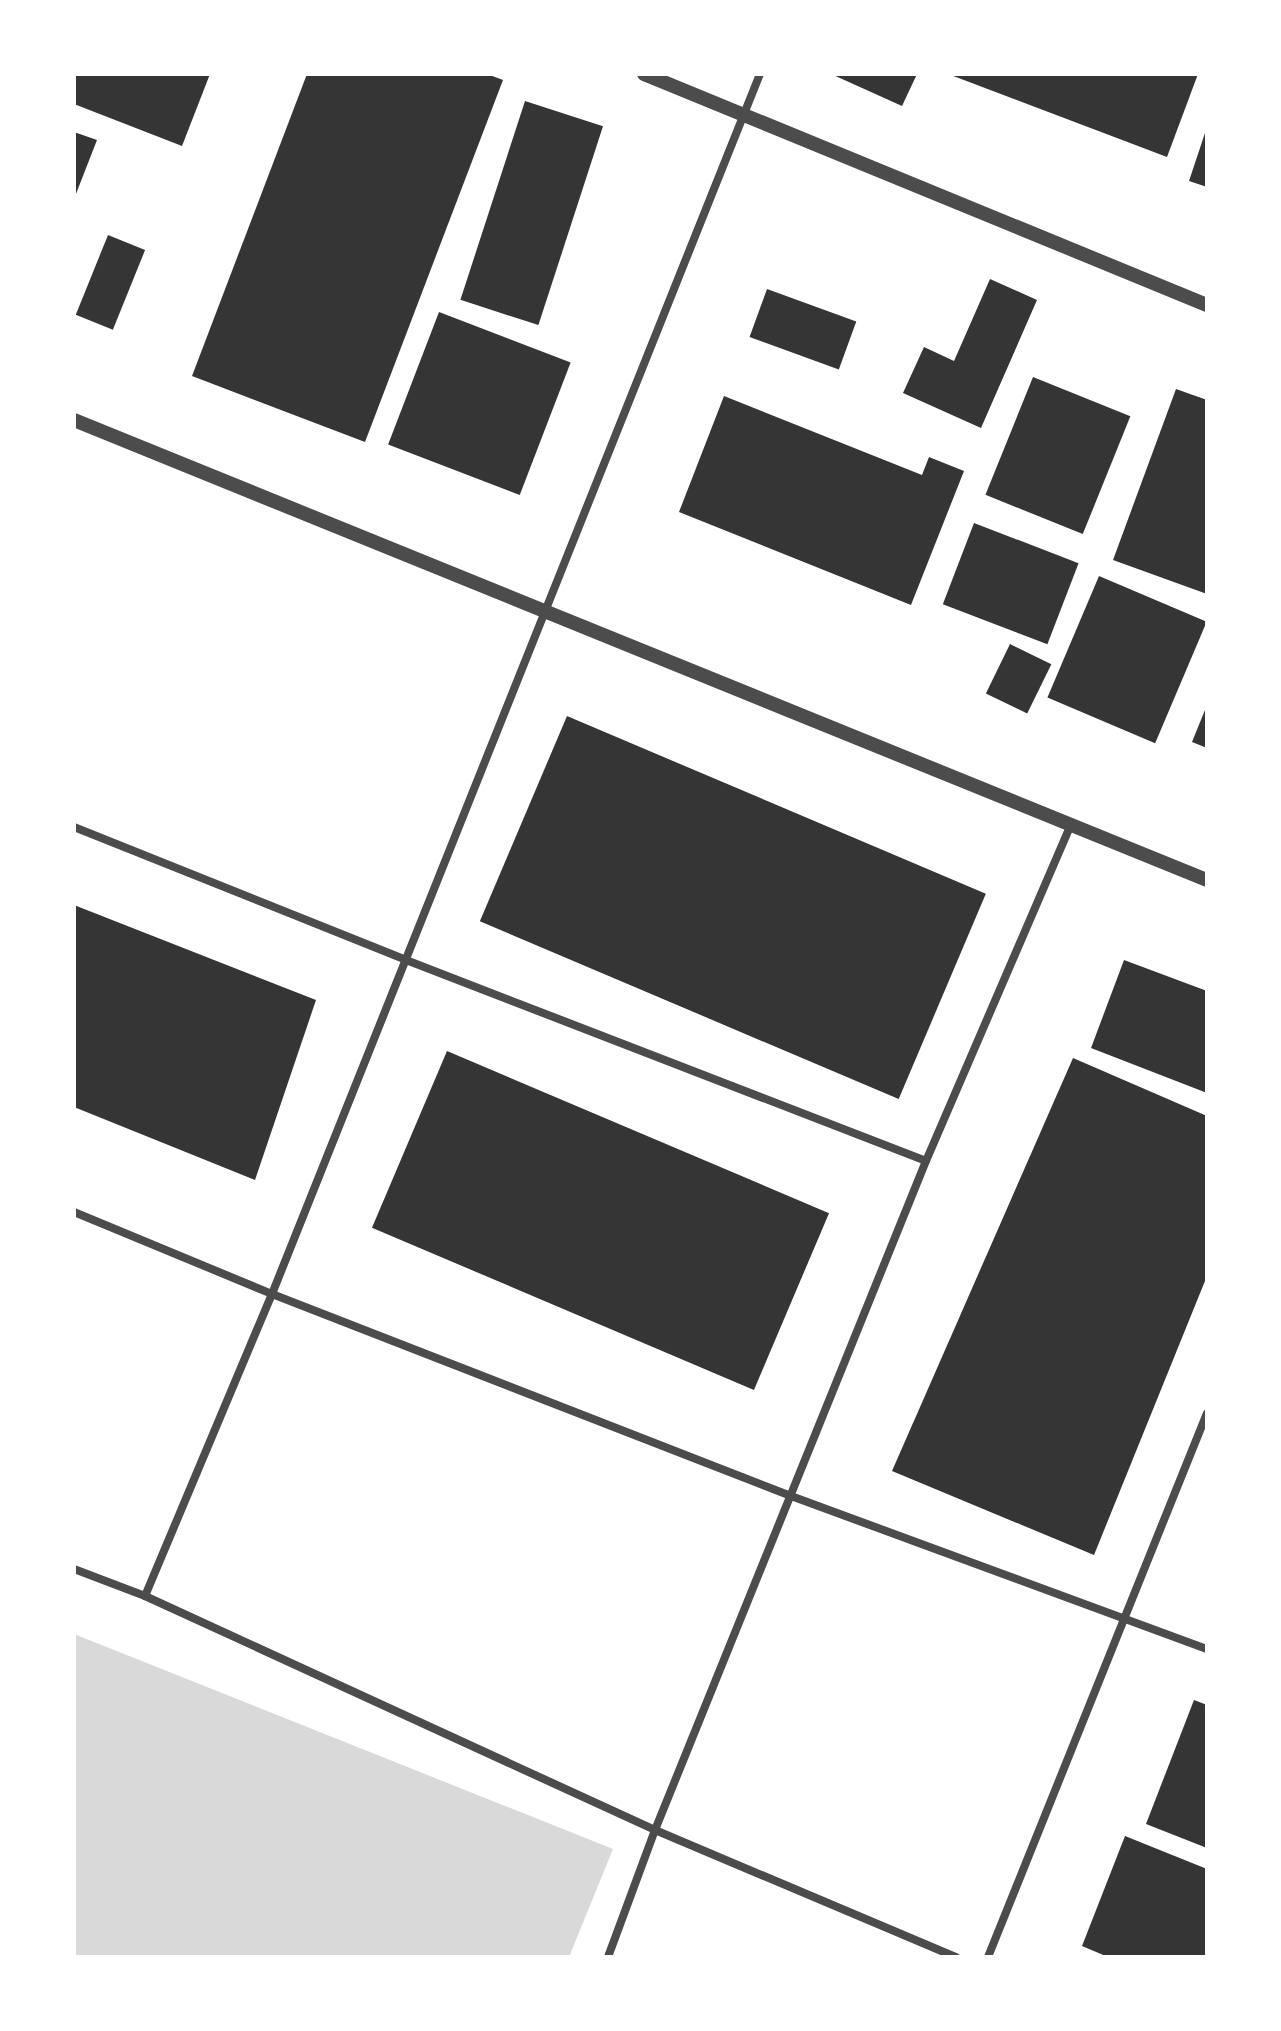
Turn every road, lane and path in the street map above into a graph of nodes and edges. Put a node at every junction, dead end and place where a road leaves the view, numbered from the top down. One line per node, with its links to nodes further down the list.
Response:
1 (644, 74): 3 (street)
2 (760, 74): 3 (street)
3 (744, 114): 4 (street); 6 (street)
4 (1207, 305)
5 (74, 420): 6 (street)
6 (545, 612): 7 (street); 10 (street)
7 (1071, 825): 9 (street); 11 (street)
8 (74, 827): 10 (street)
9 (1207, 880)
10 (406, 960): 11 (street); 13 (street)
11 (926, 1161): 15 (street)
12 (74, 1212): 13 (street)
13 (272, 1294): 15 (street); 17 (street)
14 (1207, 1413): 18 (street)
15 (791, 1496): 18 (street); 20 (street)
16 (74, 1569): 17 (street)
17 (145, 1596): 20 (street)
18 (1124, 1617): 19 (street); 23 (street)
19 (1207, 1649)
20 (655, 1830): 21 (street); 22 (street)
21 (608, 1957)
22 (956, 1957)
23 (988, 1957)

